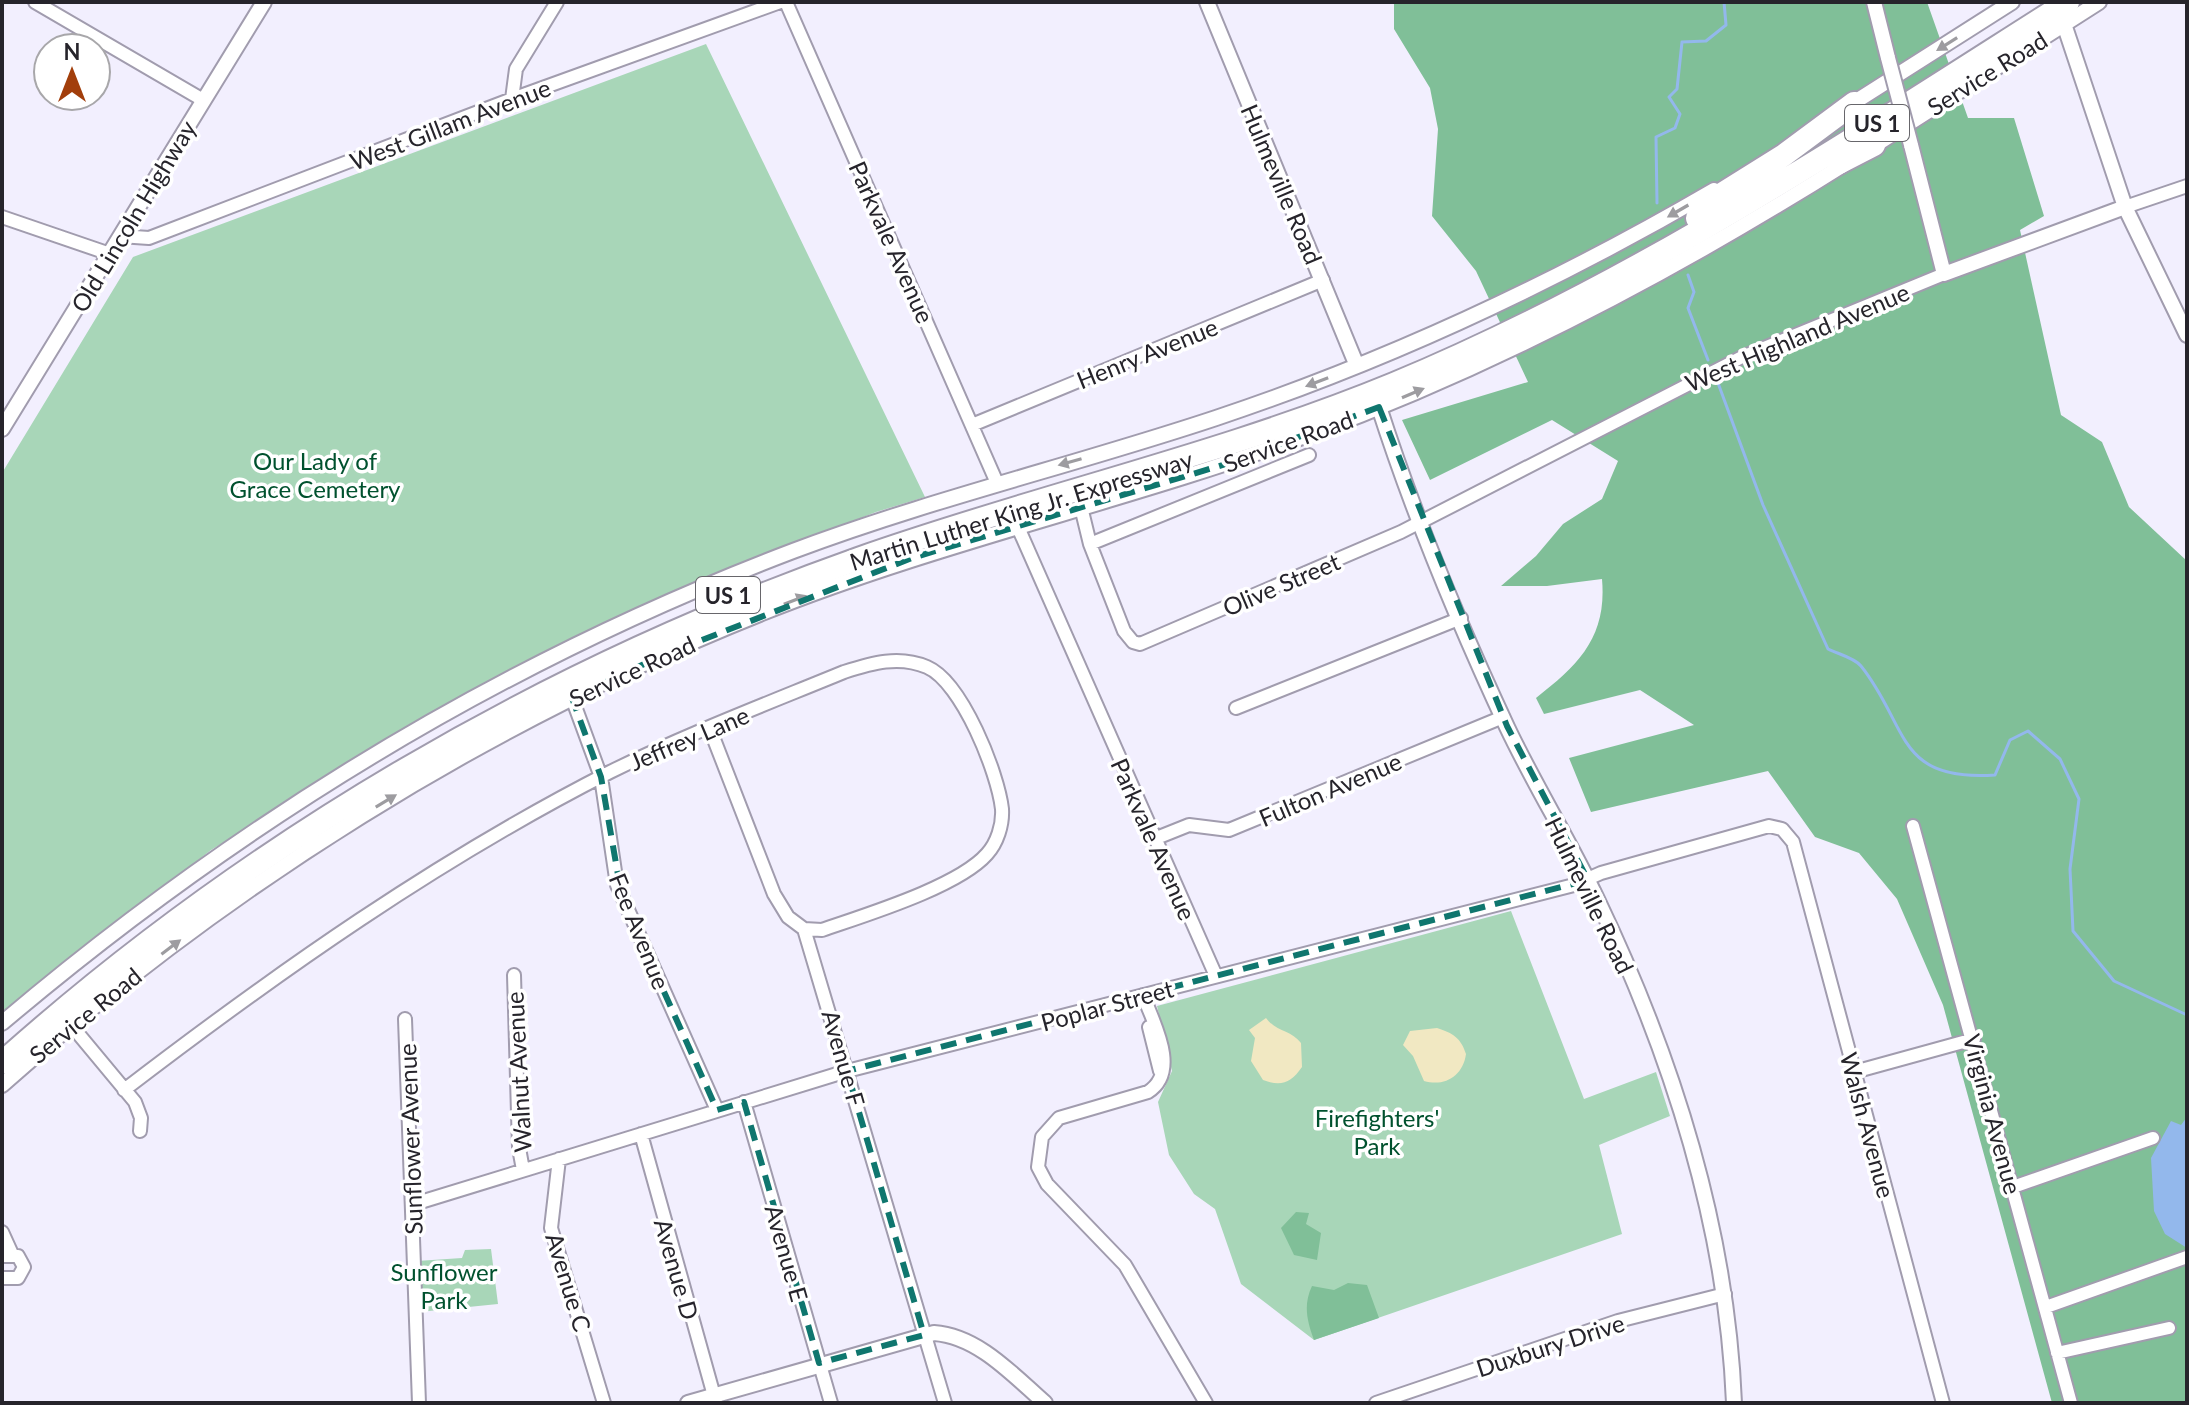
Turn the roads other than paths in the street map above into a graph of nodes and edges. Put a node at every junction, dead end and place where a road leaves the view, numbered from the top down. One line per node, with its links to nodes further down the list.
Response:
1 (35, 2): 12 (street)
2 (264, 2): 12 (street, Old Lincoln Highway)
3 (557, 2): 11 (street)
4 (783, 2): 11 (street, West Gillam Avenue); 27 (street, Parkvale Avenue)
5 (1207, 2): 23 (street, Hulmeville Road)
6 (1874, 2): 22 (street, bridge)
7 (2012, 2): 13 (street, Service Road, one-way to 13)
8 (2044, 2): 18 (highway, Martin Luther King Jr. Expressway / US 1)
9 (2099, 2): 10 (street, Service Road)
10 (2066, 13): 14 (street, Service Road); 16 (street); 20 (highway, Martin Luther King Jr. Expressway / US 1)
11 (512, 99): 19 (street, West Gillam Avenue)
12 (203, 100): 19 (street, Old Lincoln Highway)
13 (1854, 103): 18 (highway); 25 (street, Service Road, one-way to 25)
14 (1874, 145): 20 (highway); 26 (street, Service Road, one-way to 14)
15 (2187, 186): 16 (street, West Highland Avenue)
16 (2125, 207): 22 (street, West Highland Avenue); 24 (street)
17 (2, 217): 21 (street)
18 (1697, 218): 53 (highway, Martin Luther King Jr. Expressway / US 1)
19 (120, 236): 21 (street, Old Lincoln Highway)
20 (1685, 242): 50 (highway, Martin Luther King Jr. Expressway / US 1)
21 (110, 254): 28 (street, Old Lincoln Highway)
22 (1944, 274): 32 (street, West Highland Avenue)
23 (1323, 280): 25 (street, Hulmeville Road); 27 (street, Henry Avenue)
24 (2187, 335)
25 (1357, 366): 30 (street, Service Road, one-way to 30)
26 (1379, 407): 31 (street, Service Road); 32 (street, Hulmeville Road)
27 (972, 425): 30 (street, Parkvale Avenue)
28 (2, 429)
29 (1309, 455): 34 (street)
30 (997, 483): 51 (street, Service Road)
31 (1081, 507): 33 (street, Service Road); 34 (street)
32 (1421, 522): 34 (street, Olive Street); 35 (street, Hulmeville Road)
33 (1017, 525): 36 (street, Service Road, one-way to 33); 42 (street, Parkvale Avenue)
34 (1090, 544)
35 (1461, 618): 37 (street); 38 (street, Hulmeville Road)
36 (572, 698): 40 (street, Fee Avenue); 50 (street, Service Road, one-way to 36)
37 (1236, 708)
38 (1503, 717): 42 (street, Fulton Avenue); 44 (street, Hulmeville Road)
39 (710, 729): 40 (street, Jeffrey Lane); 45 (street, Avenue F); 45 (street, Jeffrey Lane)
40 (601, 777): 58 (street, Jeffrey Lane); 60 (street, Fee Avenue)
41 (1913, 826): 52 (street, Virginia Avenue)
42 (1154, 839): 47 (street, Parkvale Avenue)
43 (1794, 846): 44 (street, Poplar Street); 56 (street, Walsh Avenue)
44 (1588, 880): 47 (street, Poplar Street); 72 (street, Hulmeville Road)
45 (804, 929): 55 (street, Avenue F)
46 (514, 975): 65 (street, Walnut Avenue)
47 (1216, 976): 48 (street, Poplar Street)
48 (1143, 995): 55 (street, Poplar Street); 85 (street)
49 (405, 1019): 67 (street, Sunflower Avenue)
50 (64, 1020): 54 (highway, Martin Luther King Jr. Expressway / US 1); 57 (highway); 58 (street)
51 (2, 1023)
52 (1974, 1039): 56 (street); 66 (street, Virginia Avenue)
53 (2, 1045)
54 (2, 1063)
55 (847, 1071): 59 (street, Poplar Street); 75 (street, Avenue F)
56 (1854, 1072): 88 (street, Walsh Avenue)
57 (2, 1082)
58 (124, 1090): 61 (street)
59 (744, 1102): 60 (street, Poplar Street); 77 (street, Avenue E)
60 (717, 1110): 62 (street, Poplar Street)
61 (140, 1131)
62 (641, 1134): 64 (street, Poplar Street); 78 (street, Avenue D)
63 (2153, 1138): 66 (street)
64 (559, 1159): 65 (street, Poplar Street); 80 (street, Avenue C)
65 (523, 1170): 67 (street, Poplar Street)
66 (2013, 1187): 73 (street, Virginia Avenue)
67 (414, 1204): 79 (street, Sunflower Avenue)
68 (2, 1232): 69 (street)
69 (7, 1255): 71 (street)
70 (2187, 1257): 73 (street)
71 (2, 1278)
72 (1725, 1294): 86 (street, Duxbury Drive); 87 (street, Hulmeville Road)
73 (2046, 1307): 76 (street, Virginia Avenue)
74 (2169, 1328): 76 (street)
75 (924, 1335): 77 (street); 83 (street, Avenue F); 84 (street)
76 (2057, 1353): 89 (street, Virginia Avenue)
77 (819, 1363): 78 (street); 82 (street, Avenue E)
78 (715, 1399): 81 (street)
79 (419, 1403)
80 (604, 1403)
81 (688, 1403)
82 (831, 1403)
83 (945, 1403)
84 (1045, 1403)
85 (1206, 1403)
86 (1376, 1403)
87 (1734, 1403)
88 (1943, 1403)
89 (2071, 1403)

